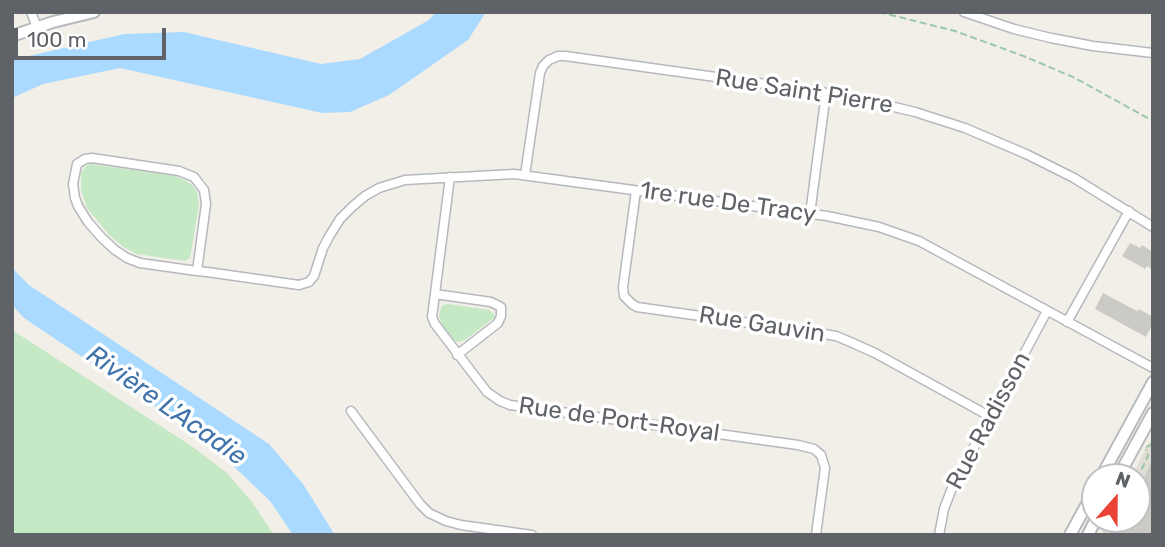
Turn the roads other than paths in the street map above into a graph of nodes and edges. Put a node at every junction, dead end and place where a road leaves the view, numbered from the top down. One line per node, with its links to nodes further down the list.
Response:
1 (31, 12): 4 (street)
2 (94, 12): 4 (street)
3 (964, 12): 6 (street)
4 (37, 27): 5 (street)
5 (12, 36)
6 (1153, 53)
7 (826, 93): 8 (street, Rue Saint Pierre); 11 (street, Rue Saint Pierre); 12 (street)
8 (525, 175): 9 (street, 1re rue De Tracy); 10 (street, 1re rue De Tracy)
9 (450, 177): 14 (street, 1re rue De Tracy); 15 (street, Rue de Port-Royal)
10 (636, 191): 12 (street, 1re rue De Tracy); 23 (street, Rue Gauvin)
11 (1129, 211): 13 (street, Rue Saint Pierre); 17 (street)
12 (810, 214): 16 (street, 1re rue De Tracy)
13 (1153, 227)
14 (197, 271): 14 (street)
15 (435, 294): 18 (street, Rue de Port-Royal); 18 (street)
16 (1047, 311): 17 (street, 1re rue De Tracy); 23 (street, Rue Radisson)
17 (1067, 322): 19 (street, 1re rue De Tracy)
18 (457, 355): 28 (street, Rue de Port-Royal)
19 (1153, 368)
20 (1153, 382): 24 (street)
21 (351, 411): 27 (street)
22 (1153, 413): 25 (street)
23 (990, 417): 29 (street, Rue Radisson)
24 (1109, 463)
25 (1126, 463)
26 (1081, 515): 30 (street)
27 (532, 535)
28 (816, 535)
29 (939, 535)
30 (1070, 535)

